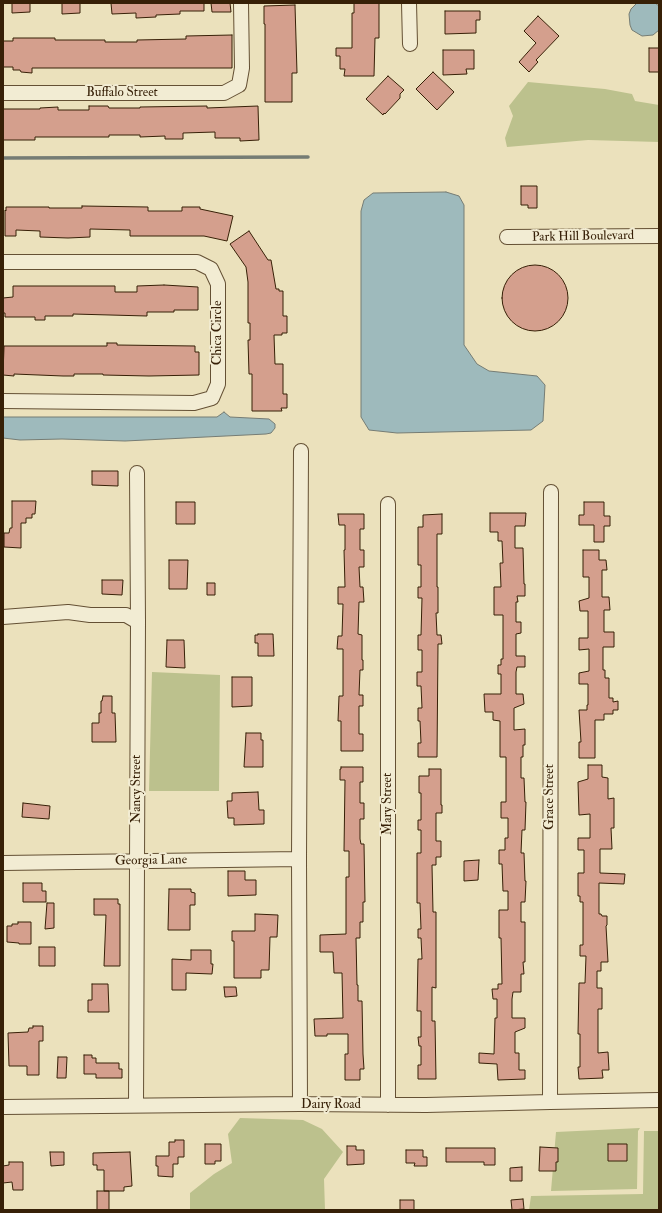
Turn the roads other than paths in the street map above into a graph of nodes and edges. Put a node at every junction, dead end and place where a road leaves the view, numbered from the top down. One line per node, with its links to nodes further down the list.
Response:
1 (241, 3): 4 (street, Buffalo Street)
2 (409, 3): 3 (street)
3 (410, 44)
4 (3, 93)
5 (659, 236): 6 (street, Park Hill Boulevard)
6 (507, 237)
7 (3, 262): 8 (street, Chica Circle)
8 (3, 401)
9 (300, 451): 15 (street)
10 (137, 473): 14 (street, Nancy Street)
11 (551, 492): 19 (street, Grace Street)
12 (388, 504): 21 (street, Mary Street)
13 (3, 617): 14 (street)
14 (138, 622): 16 (street, Nancy Street)
15 (299, 859): 16 (street, Georgia Lane); 20 (street)
16 (137, 862): 17 (street, Georgia Lane); 22 (street, Nancy Street)
17 (3, 863)
18 (659, 1100): 19 (street, Dairy Road)
19 (550, 1102): 21 (street, Dairy Road)
20 (300, 1104): 21 (street, Dairy Road); 22 (street, Dairy Road)
21 (388, 1104)
22 (136, 1105): 23 (street, Dairy Road)
23 (3, 1107)

